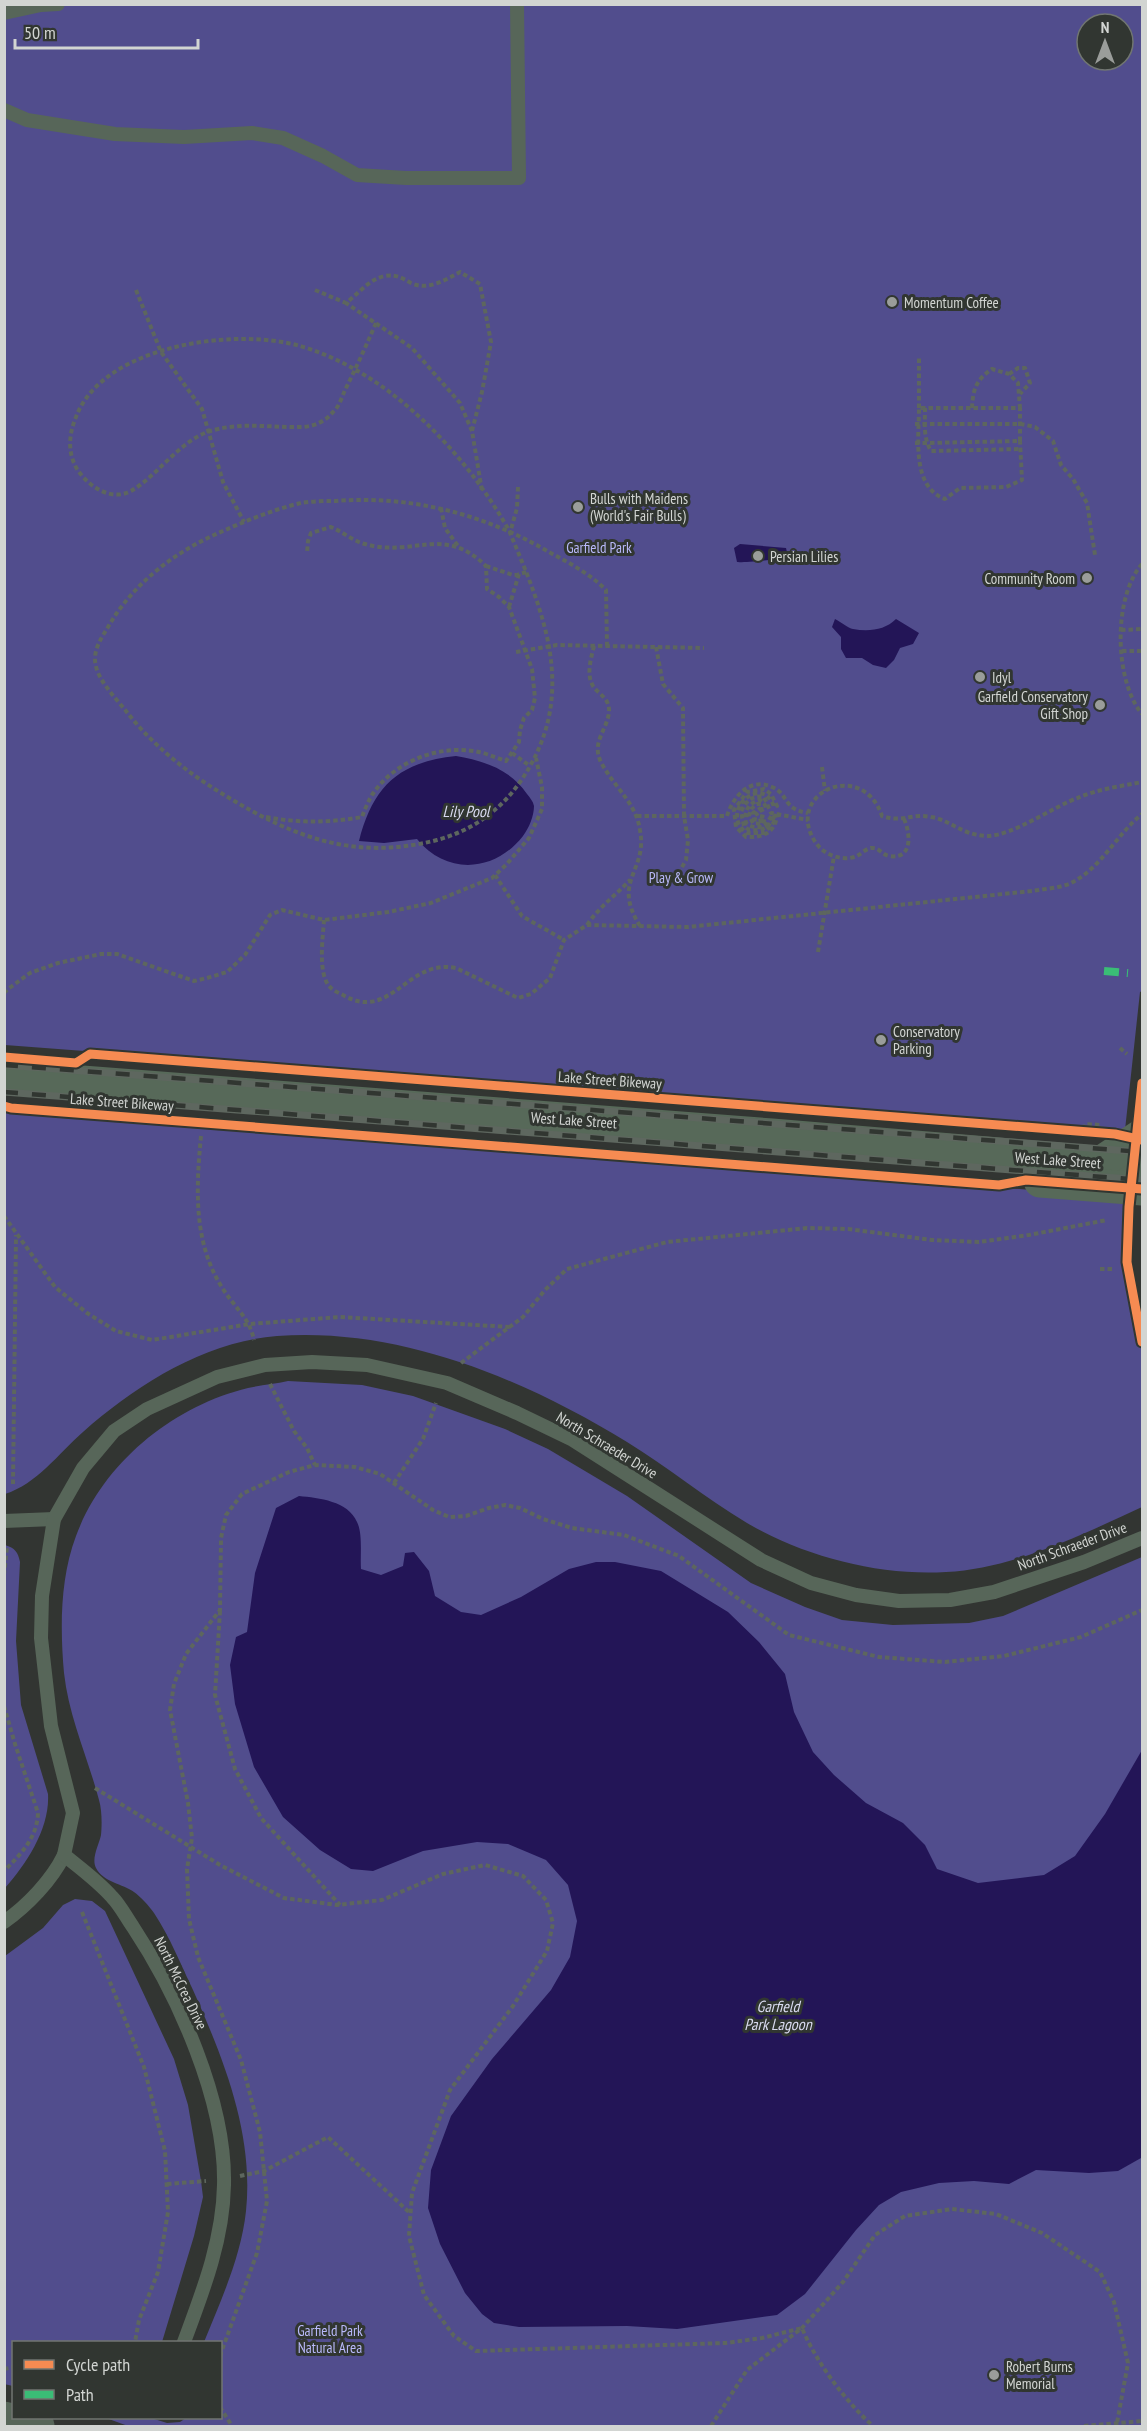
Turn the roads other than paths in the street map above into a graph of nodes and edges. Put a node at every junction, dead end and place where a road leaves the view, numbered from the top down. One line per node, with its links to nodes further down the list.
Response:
1 (58, 4): 3 (lane)
2 (517, 4): 4 (lane)
3 (4, 13)
4 (4, 110)
5 (4, 1057): 7 (main road)
6 (4, 1076): 7 (main road, West Lake Street)
7 (102, 1084): 9 (main road, West Lake Street)
8 (1133, 1143): 9 (main road, West Lake Street)
9 (999, 1155): 10 (main road)
10 (1143, 1189)
11 (54, 1519): 12 (lane); 13 (lane, North Schraeder Drive); 14 (lane)
12 (4, 1521)
13 (1143, 1538)
14 (64, 1854): 15 (lane); 16 (lane, North McCrea Drive)
15 (4, 1922)
16 (185, 2341)
17 (4, 2418): 18 (street)
18 (38, 2427)

